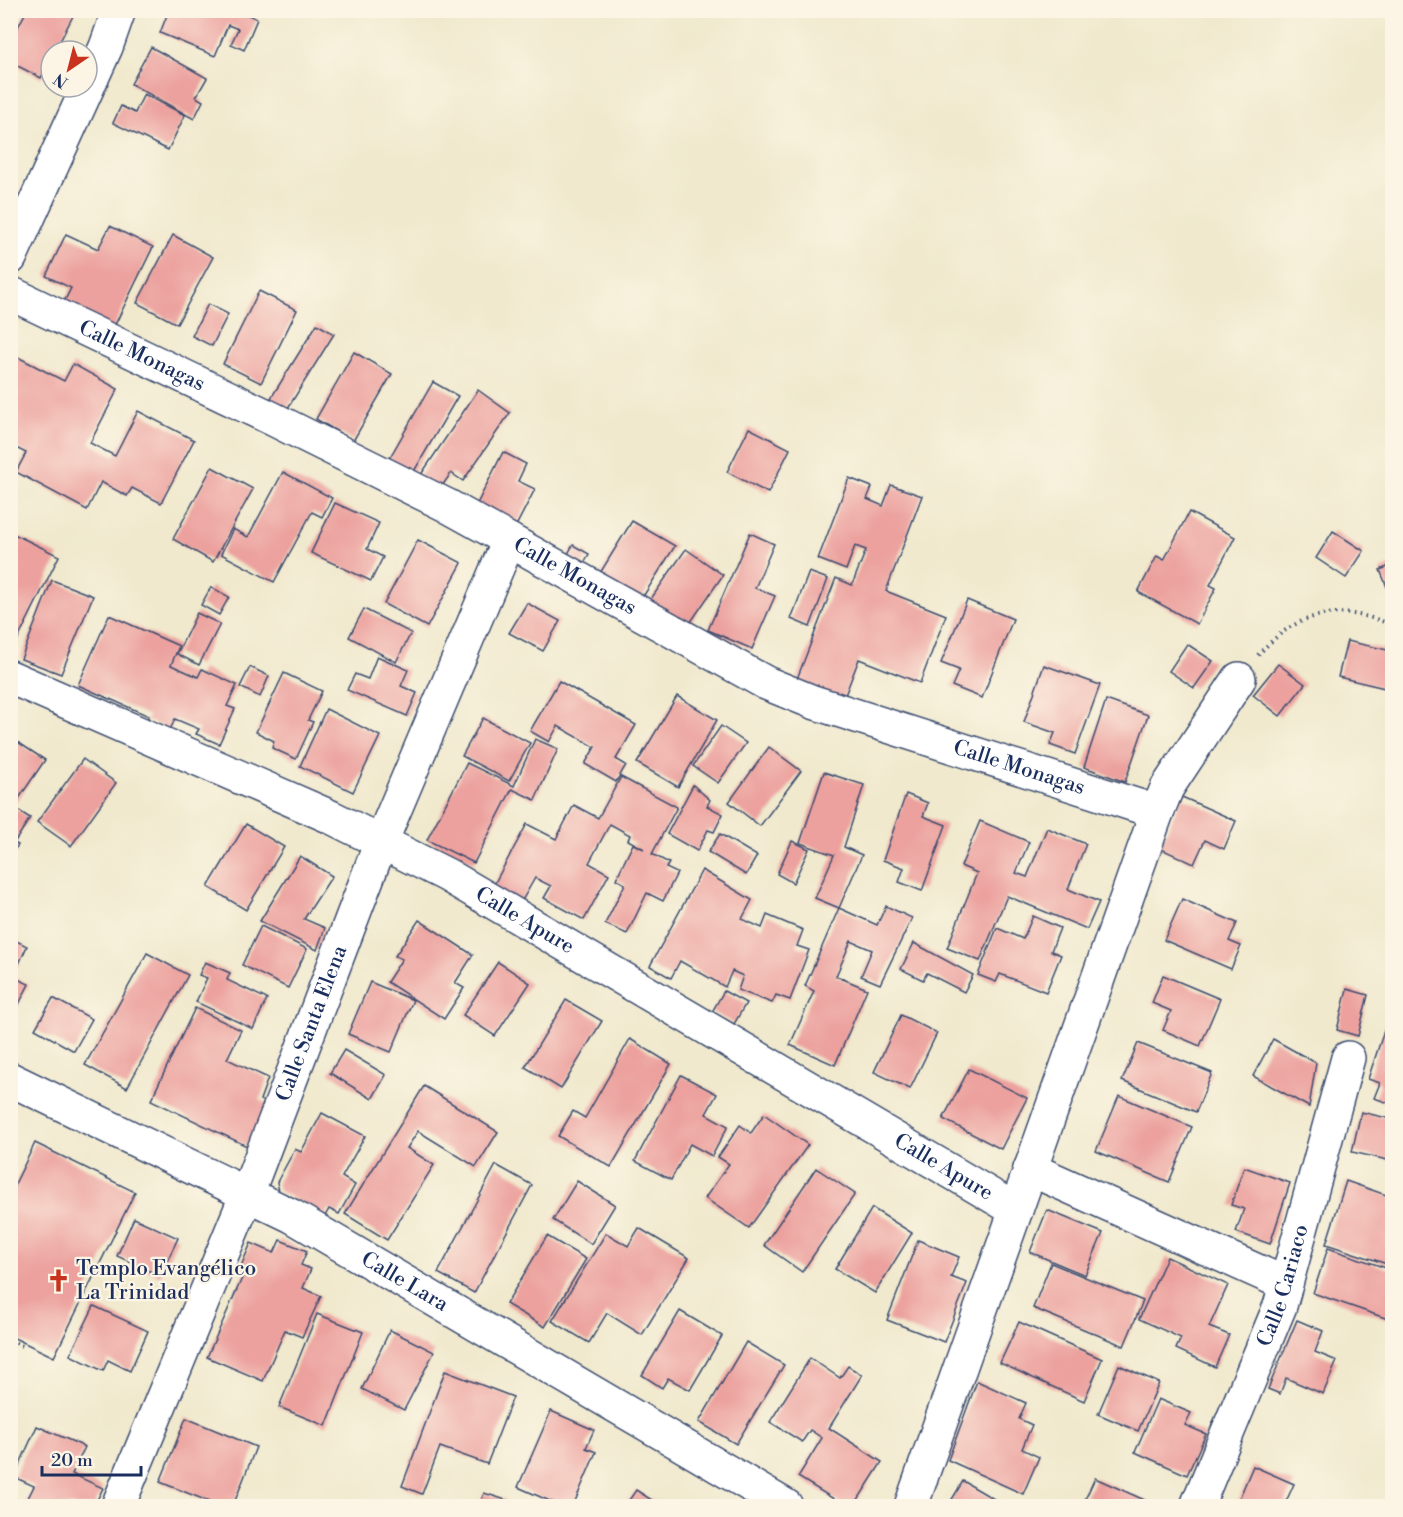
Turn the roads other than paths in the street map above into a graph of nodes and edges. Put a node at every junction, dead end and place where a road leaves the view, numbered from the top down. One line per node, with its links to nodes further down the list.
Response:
1 (119, 10): 2 (street)
2 (10, 258)
3 (10, 293): 4 (street, Calle Monagas)
4 (509, 540): 7 (street, Calle Monagas); 8 (street, Calle Santa Elena)
5 (10, 677): 8 (street, Calle Apure)
6 (1239, 679): 7 (street)
7 (1157, 812): 11 (street)
8 (381, 842): 12 (street, Calle Santa Elena); 13 (street, Calle Apure)
9 (1348, 1058): 14 (street, Calle Cariaco)
10 (10, 1079): 12 (street, Calle Lara)
11 (1030, 1169): 13 (street); 14 (street)
12 (247, 1194): 15 (street, Calle Santa Elena); 16 (street, Calle Lara)
13 (1016, 1210): 17 (street)
14 (1286, 1284): 18 (street, Calle Cariaco)
15 (118, 1506)
16 (786, 1506)
17 (911, 1506)
18 (1197, 1506)

